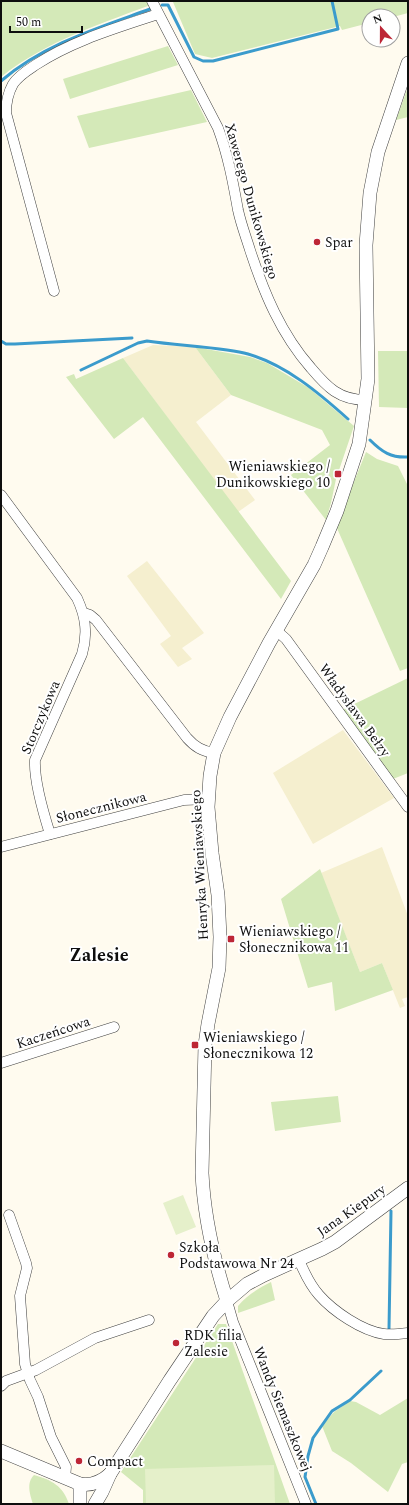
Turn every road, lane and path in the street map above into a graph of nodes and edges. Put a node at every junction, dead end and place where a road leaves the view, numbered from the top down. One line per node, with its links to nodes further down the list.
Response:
1 (152, 1): 2 (street, Xawerego Dunikowskiego)
2 (158, 14): 4 (street); 5 (street, Xawerego Dunikowskiego)
3 (408, 63): 5 (street, Henryka Wieniawskiego)
4 (54, 290)
5 (366, 400): 8 (street, Henryka Wieniawskiego)
6 (1, 495): 7 (street, Storczykowa)
7 (84, 613): 9 (street, Storczykowa); 12 (street, Storczykowa)
8 (277, 631): 9 (street, Henryka Wieniawskiego); 11 (street, Władysława Bełzy)
9 (214, 753): 10 (street, Henryka Wieniawskiego)
10 (208, 799): 12 (street, Słonecznikowa); 19 (street, Henryka Wieniawskiego)
11 (408, 807)
12 (50, 834): 13 (street, Słonecznikowa)
13 (1, 846)
14 (114, 1027): 15 (street, Kaczeńcowa)
15 (1, 1063)
16 (408, 1188): 18 (street, Jana Kiepury)
17 (9, 1215): 22 (street)
18 (299, 1260): 19 (street, Jana Kiepury); 21 (street)
19 (227, 1301): 25 (street); 30 (street, Wandy Siemaszkowej)
20 (149, 1320): 22 (street)
21 (408, 1333)
22 (27, 1373): 23 (street); 26 (street)
23 (1, 1386)
24 (1, 1451): 26 (street)
25 (110, 1474): 27 (street); 29 (street)
26 (65, 1478): 27 (street)
27 (80, 1484): 28 (street)
28 (80, 1504)
29 (94, 1504)
30 (306, 1504)

